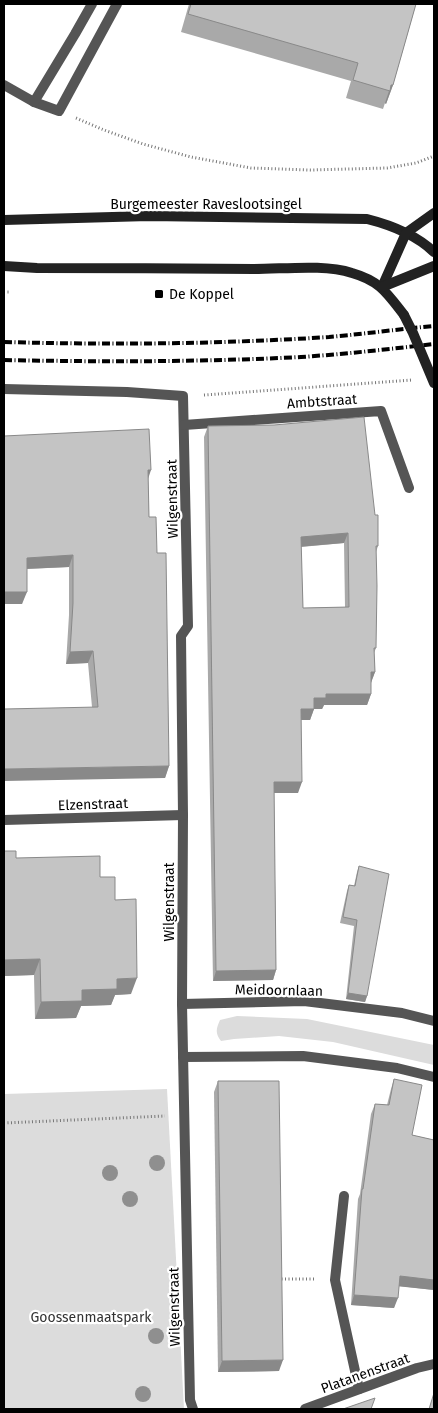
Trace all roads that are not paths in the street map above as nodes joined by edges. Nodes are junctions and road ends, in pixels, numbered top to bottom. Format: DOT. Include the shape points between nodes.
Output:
graph roads {
  1 [pos="92,4"];
  2 [pos="117,4"];
  3 [pos="6,87"];
  4 [pos="34,102"];
  5 [pos="434,213"];
  6 [pos="4,220"];
  7 [pos="406,233"];
  8 [pos="434,252"];
  9 [pos="4,266"];
  10 [pos="434,266"];
  11 [pos="382,287"];
  12 [pos="434,383"];
  13 [pos="4,389"];
  14 [pos="184,426"];
  15 [pos="410,488"];
  16 [pos="183,815"];
  17 [pos="4,820"];
  18 [pos="182,1004"];
  19 [pos="434,1021"];
  20 [pos="183,1057"];
  21 [pos="434,1077"];
  22 [pos="344,1196"];
  23 [pos="434,1364"];
  24 [pos="359,1389"];
  25 [pos="193,1409"];
  26 [pos="305,1409"];
  1 -- 4 [label="street"];
  2 -- 4 [label="street" via="59,111"];
  3 -- 4 [label="street"];
  5 -- 7 [label="main road"];
  6 -- 7 [label="main road, Burgemeester Raveslootsingel" via="149,216 367,219"];
  7 -- 8 [label="main road, Burgemeester Raveslootsingel"];
  7 -- 11 [label="main road"];
  9 -- 11 [label="main road" via="323,267 351,272"];
  10 -- 11 [label="main road"];
  11 -- 12 [label="main road, bridge" via="404,315"];
  13 -- 14 [label="street, Wilgenstraat" via="183,396"];
  14 -- 15 [label="street, Ambtstraat" via="381,411"];
  14 -- 16 [label="street, Wilgenstraat" via="188,626 181,636"];
  16 -- 17 [label="street, Elzenstraat"];
  16 -- 18 [label="street, Wilgenstraat"];
  18 -- 19 [label="street, Meidoornlaan" via="304,1001"];
  18 -- 20 [label="street, Wilgenstraat"];
  20 -- 21 [label="street" via="303,1056 396,1068"];
  20 -- 25 [label="street, Wilgenstraat" via="190,1400"];
  22 -- 24 [label="street" via="335,1280"];
  23 -- 24 [label="street, Platanenstraat"];
  24 -- 26 [label="street, Platanenstraat"];
}
